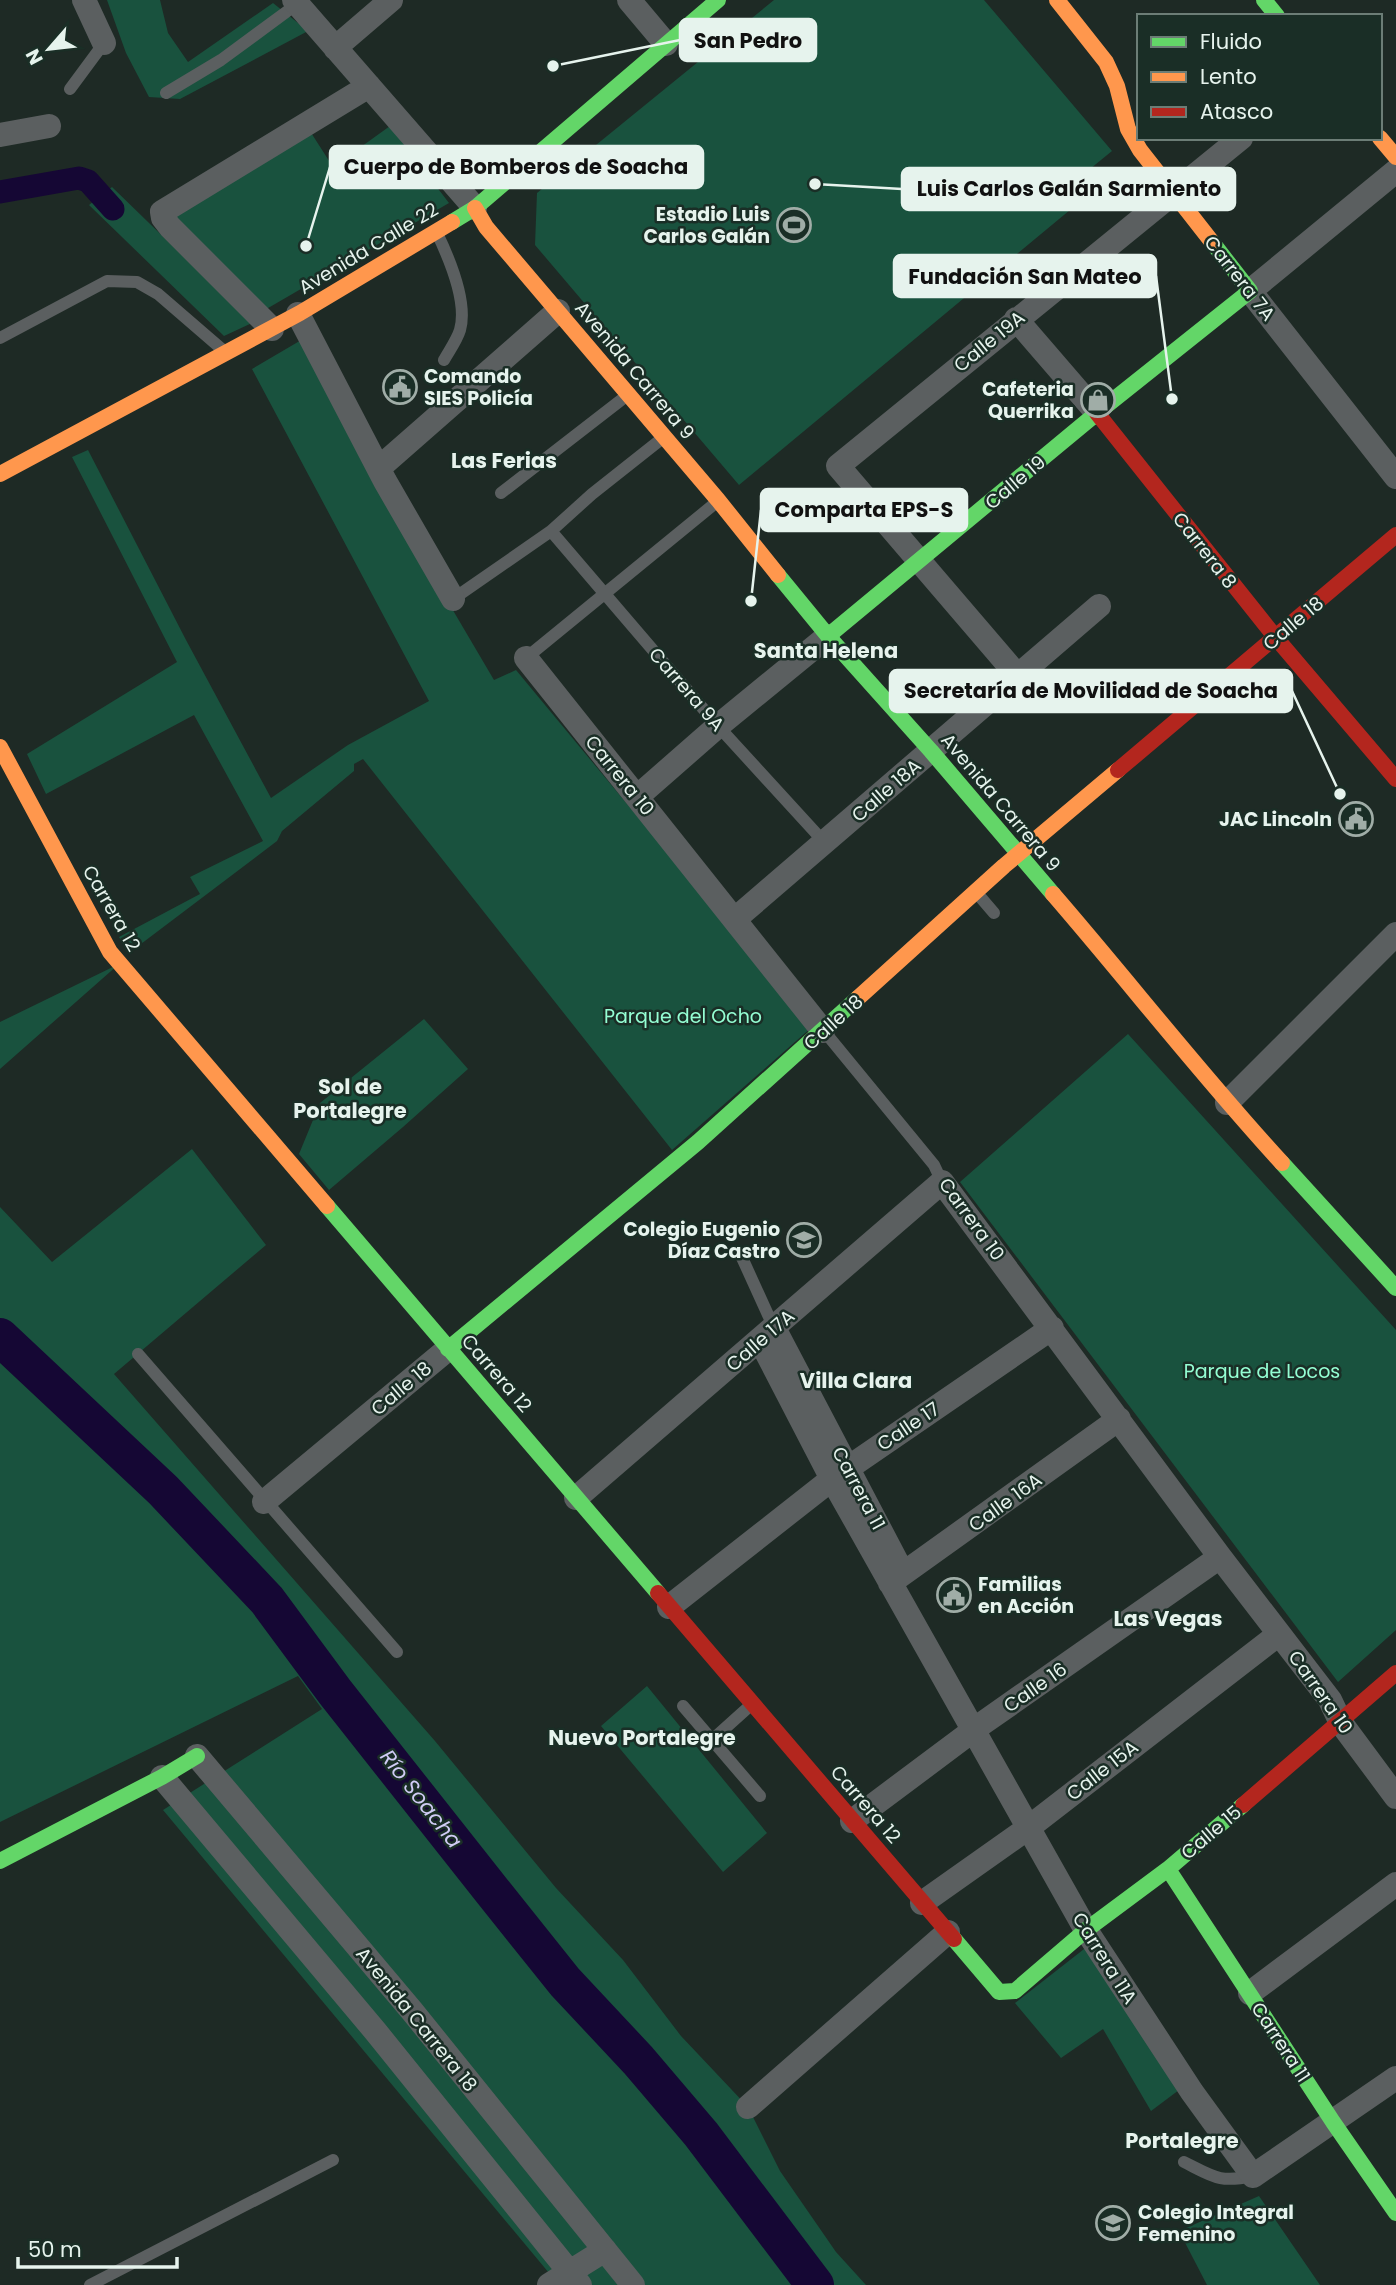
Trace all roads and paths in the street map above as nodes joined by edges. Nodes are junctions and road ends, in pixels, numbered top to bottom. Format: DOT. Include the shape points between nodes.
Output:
graph roads {
  1 [pos="84,0"];
  2 [pos="292,0"];
  3 [pos="391,0"];
  4 [pos="629,0"];
  5 [pos="718,0"];
  6 [pos="1057,0"];
  7 [pos="1264,0"];
  8 [pos="1275,14"];
  9 [pos="104,43"];
  10 [pos="666,44"];
  11 [pos="335,48"];
  12 [pos="369,86"];
  13 [pos="70,89"];
  14 [pos="166,93"];
  15 [pos="49,126"];
  16 [pos="0,135"];
  17 [pos="1239,140"];
  18 [pos="1396,171"];
  19 [pos="1174,192"];
  20 [pos="475,208"];
  21 [pos="436,233"];
  22 [pos="1250,291"];
  23 [pos="558,311"];
  24 [pos="298,314"];
  25 [pos="1016,319"];
  26 [pos="272,329"];
  27 [pos="0,338"];
  28 [pos="228,354"];
  29 [pos="444,360"];
  30 [pos="628,394"];
  31 [pos="1097,413"];
  32 [pos="664,436"];
  33 [pos="379,468"];
  34 [pos="0,474"];
  35 [pos="1396,477"];
  36 [pos="501,493"];
  37 [pos="718,500"];
  38 [pos="551,531"];
  39 [pos="1396,535"];
  40 [pos="919,561"];
  41 [pos="606,594"];
  42 [pos="453,599"];
  43 [pos="1099,606"];
  44 [pos="828,636"];
  45 [pos="1276,638"];
  46 [pos="526,658"];
  47 [pos="1017,675"];
  48 [pos="718,726"];
  49 [pos="0,747"];
  50 [pos="931,751"];
  51 [pos="1396,779"];
  52 [pos="637,797"];
  53 [pos="825,843"];
  54 [pos="1017,855"];
  55 [pos="976,892"];
  56 [pos="994,913"];
  57 [pos="735,919"];
  58 [pos="1396,934"];
  59 [pos="823,1031"];
  60 [pos="1227,1103"];
  61 [pos="942,1182"];
  62 [pos="738,1251"];
  63 [pos="1396,1288"];
  64 [pos="1052,1328"];
  65 [pos="767,1334"];
  66 [pos="448,1349"];
  67 [pos="138,1354"];
  68 [pos="1119,1419"];
  69 [pos="840,1473"];
  70 [pos="576,1499"];
  71 [pos="264,1502"];
  72 [pos="1220,1557"];
  73 [pos="897,1578"];
  74 [pos="669,1607"];
  75 [pos="1279,1634"];
  76 [pos="397,1652"];
  77 [pos="1394,1665"];
  78 [pos="752,1704"];
  79 [pos="683,1706"];
  80 [pos="1341,1723"];
  81 [pos="978,1727"];
  82 [pos="712,1740"];
  83 [pos="197,1756"];
  84 [pos="162,1777"];
  85 [pos="760,1796"];
  86 [pos="1396,1797"];
  87 [pos="852,1821"];
  88 [pos="1028,1828"];
  89 [pos="0,1861"];
  90 [pos="1168,1869"];
  91 [pos="1396,1884"];
  92 [pos="922,1903"];
  93 [pos="1086,1930"];
  94 [pos="948,1932"];
  95 [pos="1007,1993"];
  96 [pos="1250,1993"];
  97 [pos="1396,2078"];
  98 [pos="748,2107"];
  99 [pos="1333,2122"];
  100 [pos="333,2160"];
  101 [pos="1184,2162"];
  102 [pos="1253,2176"];
  103 [pos="1396,2213"];
  104 [pos="605,2250"];
  105 [pos="566,2281"];
  106 [pos="95,2284"];
  107 [pos="633,2285"];
  1 -- 9 [label="street"];
  2 -- 11 [label="street"];
  2 -- 14 [label="lane" via="293,7 221,60"];
  3 -- 11 [label="street"];
  4 -- 10 [label="street"];
  5 -- 10 [label="street, Avenida Calle 22"];
  6 -- 19 [label="street, Carrera 7A" via="1106,62 1128,129"];
  7 -- 8 [label="street"];
  9 -- 13 [label="lane"];
  10 -- 20 [label="street, Avenida Calle 22"];
  11 -- 12 [label="street"];
  12 -- 20 [label="street"];
  12 -- 26 [label="street" via="162,212 170,227"];
  15 -- 16 [label="street"];
  17 -- 19 [label="street, Calle 19A"];
  18 -- 22 [label="street, Calle 19"];
  19 -- 22 [label="street, Carrera 7A"];
  19 -- 25 [label="street, Calle 19A"];
  20 -- 21 [label="street, Avenida Calle 22"];
  20 -- 23 [label="street, Avenida Carrera 9"];
  21 -- 24 [label="street, Avenida Calle 22"];
  21 -- 29 [label="lane" via="454,273 460,302 460,329"];
  22 -- 31 [label="street, Calle 19"];
  22 -- 35 [label="street, Carrera 7A"];
  23 -- 30 [label="street, Avenida Carrera 9"];
  23 -- 33 [label="street"];
  24 -- 26 [label="street, Avenida Calle 22"];
  24 -- 33 [label="street"];
  25 -- 31 [label="street, Carrera 8"];
  25 -- 40 [label="street, Calle 19A" via="838,466"];
  26 -- 28 [label="street, Avenida Calle 22"];
  27 -- 28 [label="lane" via="107,281 137,282 158,294"];
  28 -- 34 [label="street, Avenida Calle 22"];
  30 -- 32 [label="street, Avenida Carrera 9"];
  30 -- 36 [label="lane"];
  31 -- 40 [label="street, Calle 19"];
  31 -- 45 [label="street, Carrera 8"];
  32 -- 37 [label="street, Avenida Carrera 9"];
  32 -- 38 [label="lane"];
  33 -- 42 [label="street"];
  37 -- 41 [label="lane"];
  37 -- 44 [label="street, Avenida Carrera 9"];
  38 -- 41 [label="lane, Carrera 9A"];
  38 -- 42 [label="lane"];
  39 -- 45 [label="street, Calle 18"];
  40 -- 44 [label="street, Calle 19"];
  40 -- 47 [label="street"];
  41 -- 46 [label="lane"];
  41 -- 48 [label="lane, Carrera 9A"];
  43 -- 47 [label="street, Calle 18A"];
  44 -- 48 [label="street, Calle 19"];
  44 -- 50 [label="street, Avenida Carrera 9"];
  45 -- 51 [label="street, Carrera 8"];
  45 -- 54 [label="street, Calle 18"];
  46 -- 52 [label="street, Carrera 10"];
  47 -- 50 [label="street, Calle 18A"];
  48 -- 52 [label="street, Calle 19"];
  48 -- 53 [label="lane, Carrera 9A"];
  49 -- 66 [label="street, Carrera 12" via="110,952"];
  50 -- 53 [label="street, Calle 18A"];
  50 -- 54 [label="street, Avenida Carrera 9"];
  52 -- 57 [label="street, Carrera 10"];
  53 -- 57 [label="street, Calle 18A"];
  54 -- 55 [label="street, Calle 18"];
  54 -- 60 [label="street, Avenida Carrera 9"];
  55 -- 56 [label="lane"];
  55 -- 59 [label="street, Calle 18"];
  57 -- 59 [label="street, Carrera 10"];
  58 -- 60 [label="street"];
  59 -- 61 [label="lane, Carrera 10" via="934,1165"];
  59 -- 66 [label="street, Calle 18" via="698,1142"];
  60 -- 63 [label="street, Avenida Carrera 9"];
  61 -- 64 [label="street, Carrera 10"];
  61 -- 65 [label="street, Calle 17A"];
  62 -- 65 [label="lane, Carrera 11"];
  64 -- 68 [label="street, Carrera 10"];
  64 -- 69 [label="street, Calle 17"];
  65 -- 69 [label="street, Carrera 11"];
  65 -- 70 [label="street, Calle 17A"];
  66 -- 70 [label="street, Carrera 12"];
  66 -- 71 [label="street, Calle 18"];
  67 -- 71 [label="lane"];
  68 -- 72 [label="street, Carrera 10"];
  68 -- 73 [label="street, Calle 16A"];
  69 -- 73 [label="street, Carrera 11"];
  69 -- 74 [label="street, Calle 17"];
  70 -- 74 [label="street, Carrera 12"];
  71 -- 76 [label="lane"];
  72 -- 75 [label="street, Carrera 10"];
  72 -- 81 [label="street, Calle 16"];
  73 -- 81 [label="street, Carrera 11"];
  74 -- 78 [label="street, Carrera 12"];
  75 -- 80 [label="street, Carrera 10" via="1330,1700"];
  75 -- 88 [label="street, Calle 15A"];
  77 -- 80 [label="street, Calle 15" via="1384,1670 1378,1688"];
  78 -- 82 [label="lane"];
  78 -- 87 [label="street, Carrera 12"];
  79 -- 82 [label="lane"];
  80 -- 86 [label="street, Carrera 10"];
  80 -- 90 [label="street, Calle 15"];
  81 -- 87 [label="street, Calle 16"];
  81 -- 88 [label="street, Carrera 11A"];
  82 -- 85 [label="lane"];
  83 -- 84 [label="street"];
  83 -- 104 [label="street, Avenida Carrera 18"];
  84 -- 89 [label="street"];
  84 -- 105 [label="street" via="384,2043"];
  87 -- 92 [label="street, Carrera 12"];
  88 -- 92 [label="street, Calle 15A"];
  88 -- 93 [label="street, Carrera 11A"];
  90 -- 93 [label="street, Calle 15"];
  90 -- 96 [label="street, Carrera 11"];
  91 -- 96 [label="street"];
  92 -- 94 [label="street, Carrera 12"];
  93 -- 95 [label="street, Calle 15"];
  93 -- 102 [label="street, Carrera 11A"];
  94 -- 95 [label="street, Carrera 12" via="999,1992"];
  94 -- 98 [label="street"];
  96 -- 99 [label="street, Carrera 11"];
  97 -- 99 [label="street"];
  99 -- 102 [label="street"];
  99 -- 103 [label="street, Carrera 11"];
  100 -- 106 [label="lane"];
  101 -- 102 [label="lane" via="1219,2180"];
  104 -- 105 [label="street"];
  104 -- 107 [label="street, Avenida Carrera 18"];
}
